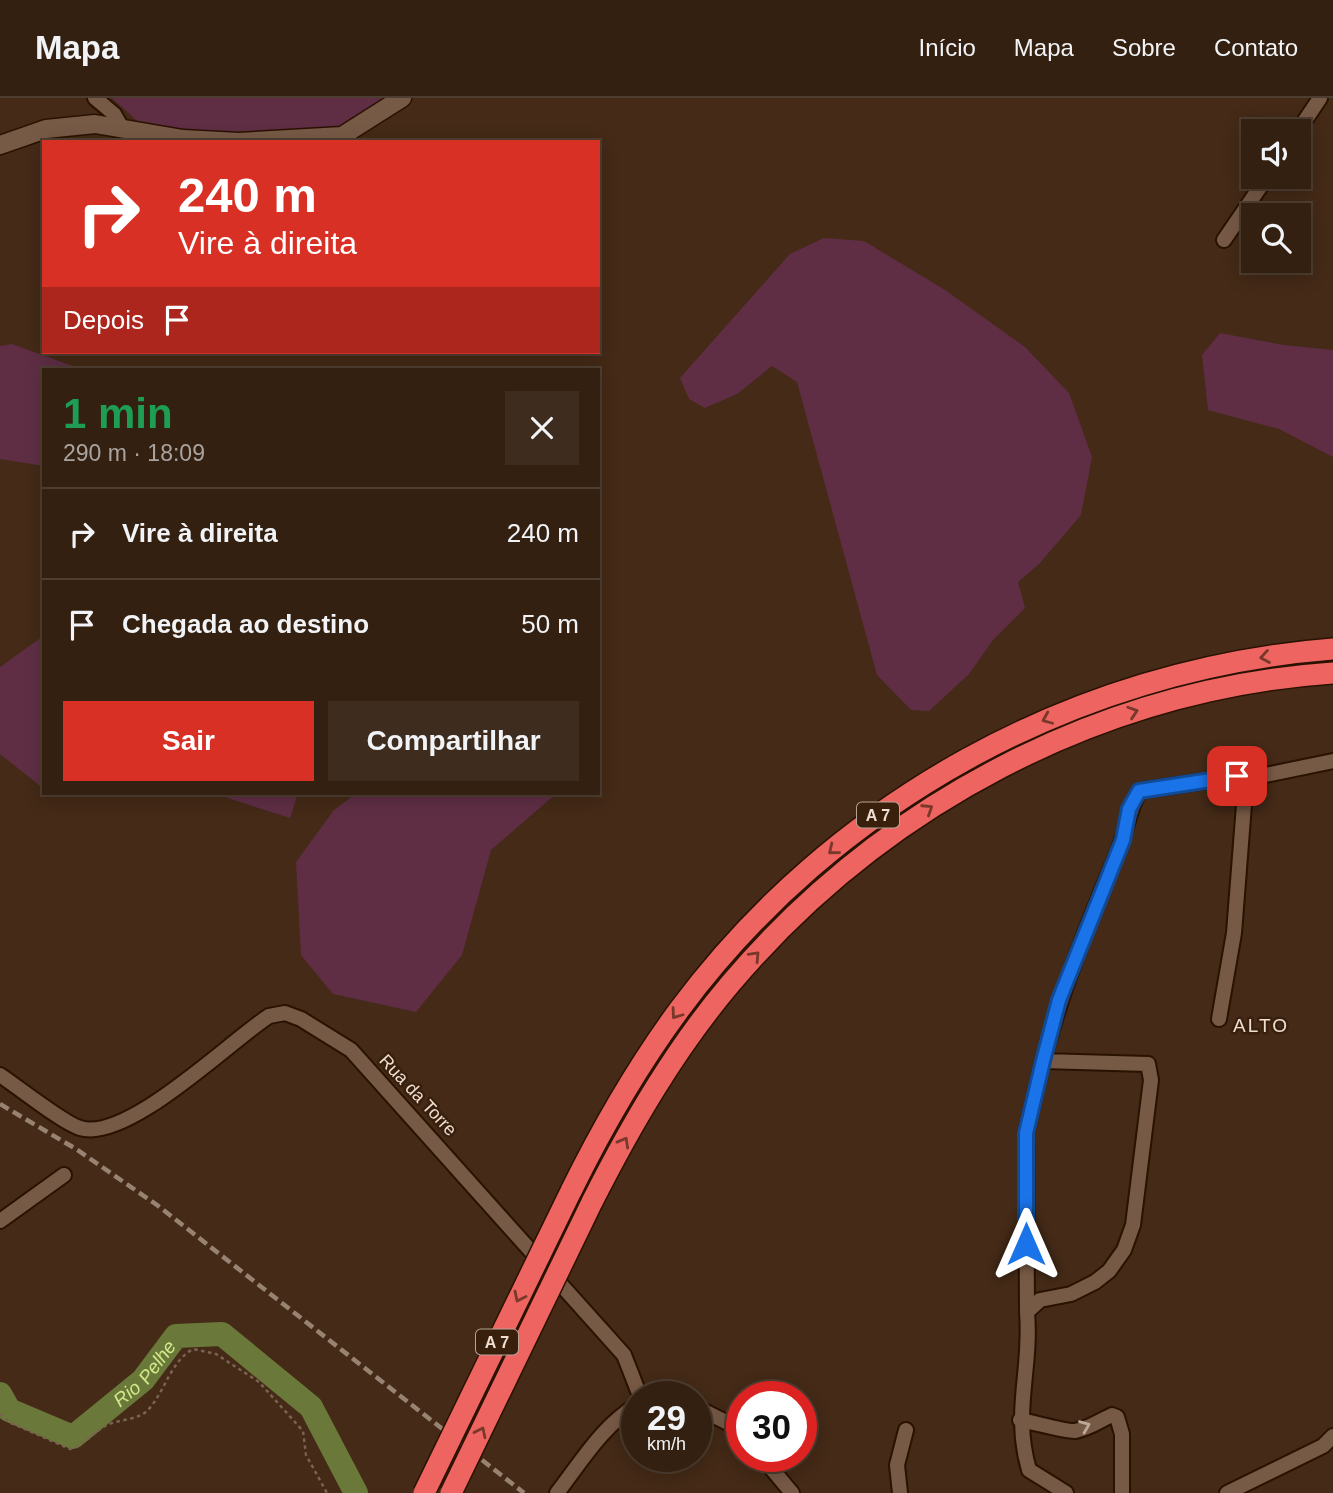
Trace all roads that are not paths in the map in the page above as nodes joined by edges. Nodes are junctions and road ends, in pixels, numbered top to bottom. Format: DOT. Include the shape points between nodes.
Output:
graph roads {
  1 [pos="95,98"];
  2 [pos="402,98"];
  3 [pos="1320,98"];
  4 [pos="1306,119"];
  5 [pos="122,128"];
  6 [pos="202,140"];
  7 [pos="273,140"];
  8 [pos="0,145"];
  9 [pos="1260,189"];
  10 [pos="1224,240"];
  11 [pos="1333,649"];
  12 [pos="1333,673"];
  13 [pos="1333,761"];
  14 [pos="1246,779"];
  15 [pos="1219,1019"];
  16 [pos="1043,1061"];
  17 [pos="0,1075"];
  18 [pos="64,1175"];
  19 [pos="0,1221"];
  20 [pos="1027,1312"];
  21 [pos="634,1381"];
  22 [pos="621,1414"];
  23 [pos="1020,1420"];
  24 [pos="905,1430"];
  25 [pos="1333,1436"];
  26 [pos="774,1472"];
  27 [pos="424,1493"];
  28 [pos="451,1493"];
  29 [pos="557,1493"];
  30 [pos="792,1493"];
  31 [pos="900,1493"];
  32 [pos="1066,1493"];
  33 [pos="1122,1493"];
  34 [pos="1227,1493"];
  1 -- 5 [label="street"];
  2 -- 7 [label="street" via="342,136"];
  3 -- 4 [label="street"];
  5 -- 6 [label="street"];
  5 -- 8 [label="street" via="71,125"];
  9 -- 10 [label="street"];
  11 -- 27 [label="highway, A 7, one-way, bridge" via="1223,664 1092,701 1028,727 887,808 791,885 715,965 649,1052 571,1191"];
  28 -- 12 [label="highway, A 7, one-way, bridge" via="592,1202 663,1075 730,984 798,912 898,829 1038,748 1114,718 1218,689"];
  13 -- 14 [label="street"];
  14 -- 15 [label="street" via="1234,933"];
  14 -- 16 [label="street" via="1200,779 1139,791 1059,1000"];
  16 -- 20 [label="street" via="1026,1133"];
  16 -- 20 [label="street" via="1148,1064 1151,1080 1133,1225 1124,1250 1094,1282 1071,1294 1041,1300"];
  17 -- 21 [label="street, Rua da Torre" via="80,1128 101,1130 169,1095 269,1016 285,1013 301,1019 351,1050 458,1166 624,1355"];
  18 -- 19 [label="street"];
  20 -- 23 [label="street" via="1030,1342"];
  22 -- 29 [label="street"];
  23 -- 32 [label="street" via="1029,1470"];
  23 -- 33 [label="street, one-way" via="1067,1432 1117,1417 1122,1434"];
  24 -- 31 [label="street" via="897,1465"];
  25 -- 34 [label="street" via="1323,1446"];
  26 -- 30 [label="street"];
}
